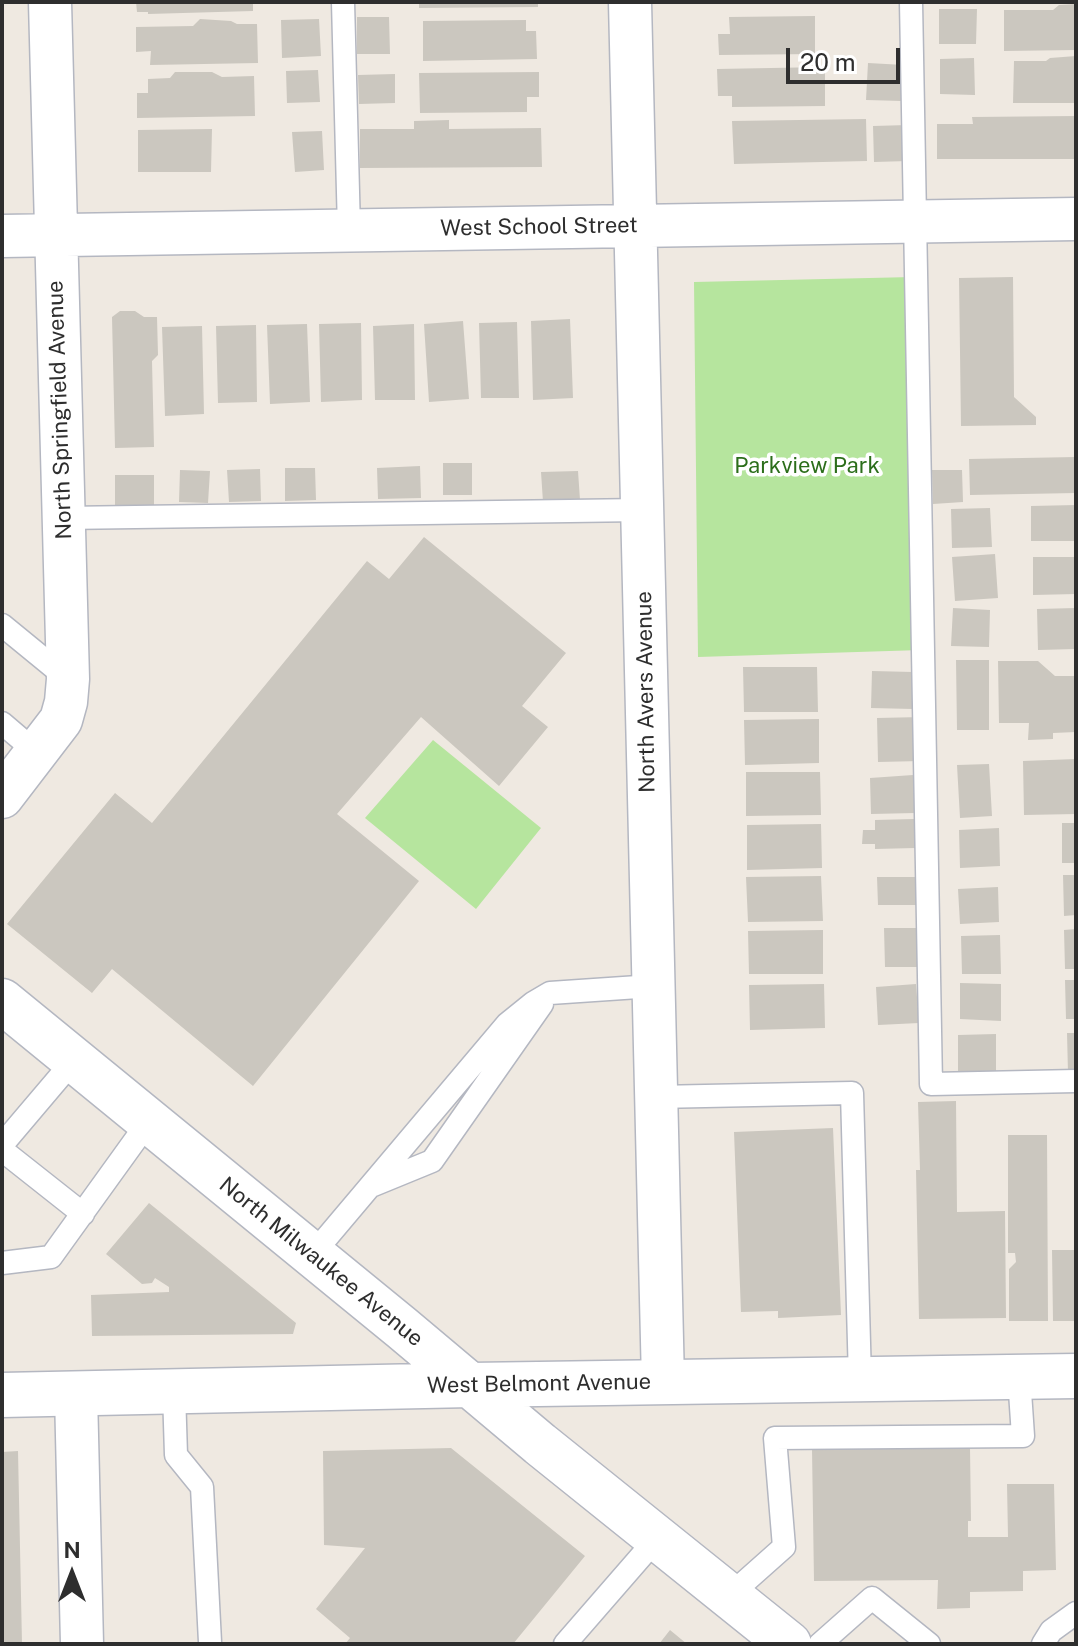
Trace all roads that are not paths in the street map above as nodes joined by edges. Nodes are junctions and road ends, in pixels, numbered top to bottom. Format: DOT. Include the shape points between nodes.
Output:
graph roads {
  1 [pos="50,2"];
  2 [pos="343,2"];
  3 [pos="630,2"];
  4 [pos="911,2"];
  5 [pos="1076,219"];
  6 [pos="916,221"];
  7 [pos="635,226"];
  8 [pos="349,230"];
  9 [pos="55,235"];
  10 [pos="2,236"];
  11 [pos="642,510"];
  12 [pos="63,518"];
  13 [pos="2,625"];
  14 [pos="68,679"];
  15 [pos="2,723"];
  16 [pos="36,752"];
  17 [pos="2,797"];
  18 [pos="653,986"];
  19 [pos="550,993"];
  20 [pos="2,1001"];
  21 [pos="74,1060"];
  22 [pos="1076,1081"];
  23 [pos="656,1097"];
  24 [pos="149,1121"];
  25 [pos="2,1148"];
  26 [pos="368,1188"];
  27 [pos="83,1214"];
  28 [pos="312,1255"];
  29 [pos="2,1263"];
  30 [pos="1076,1376"];
  31 [pos="1019,1377"];
  32 [pos="860,1379"];
  33 [pos="663,1382"];
  34 [pos="471,1385"];
  35 [pos="174,1392"];
  36 [pos="76,1394"];
  37 [pos="2,1395"];
  38 [pos="658,1537"];
  39 [pos="730,1595"];
  40 [pos="1076,1613"];
  41 [pos="210,1642"];
  42 [pos="82,1644"];
  43 [pos="565,1644"];
  44 [pos="789,1644"];
  45 [pos="820,1644"];
  46 [pos="929,1644"];
  47 [pos="1043,1644"];
  1 -- 9 [label="street, North Springfield Avenue"];
  2 -- 8 [label="lane"];
  3 -- 7 [label="street, North Avers Avenue"];
  4 -- 6 [label="lane"];
  5 -- 6 [label="street, West School Street"];
  6 -- 7 [label="street, West School Street"];
  6 -- 22 [label="lane" via="931,1084"];
  7 -- 8 [label="street, West School Street"];
  7 -- 11 [label="street, North Avers Avenue"];
  8 -- 9 [label="street, West School Street"];
  9 -- 10 [label="street, West School Street"];
  9 -- 12 [label="street, North Springfield Avenue"];
  11 -- 12 [label="lane"];
  11 -- 18 [label="street, North Avers Avenue"];
  12 -- 14 [label="street, North Springfield Avenue"];
  13 -- 14 [label="lane"];
  14 -- 16 [label="street, North Springfield Avenue" via="61,720"];
  15 -- 16 [label="lane"];
  16 -- 17 [label="street, North Springfield Avenue"];
  18 -- 19 [label="lane"];
  18 -- 23 [label="street, North Avers Avenue"];
  19 -- 26 [label="lane" via="507,1024"];
  19 -- 26 [label="lane" via="432,1161"];
  20 -- 21 [label="main road, North Milwaukee Avenue"];
  21 -- 24 [label="main road, North Milwaukee Avenue"];
  21 -- 25 [label="lane"];
  23 -- 32 [label="lane" via="852,1093"];
  23 -- 33 [label="street, North Avers Avenue"];
  24 -- 27 [label="lane"];
  24 -- 28 [label="main road, North Milwaukee Avenue"];
  25 -- 27 [label="lane"];
  26 -- 28 [label="lane"];
  27 -- 29 [label="lane" via="51,1257"];
  28 -- 34 [label="main road, North Milwaukee Avenue"];
  30 -- 31 [label="main road, West Belmont Avenue"];
  31 -- 32 [label="main road, West Belmont Avenue"];
  31 -- 39 [label="lane" via="1023,1436 775,1438 784,1547"];
  32 -- 33 [label="main road, West Belmont Avenue"];
  33 -- 34 [label="main road, West Belmont Avenue"];
  34 -- 35 [label="main road, West Belmont Avenue"];
  34 -- 38 [label="main road, North Milwaukee Avenue"];
  35 -- 36 [label="main road, West Belmont Avenue"];
  35 -- 41 [label="lane" via="176,1455 202,1487"];
  36 -- 37 [label="main road, West Belmont Avenue"];
  36 -- 42 [label="street"];
  38 -- 39 [label="main road, North Milwaukee Avenue"];
  38 -- 43 [label="lane"];
  39 -- 44 [label="main road, North Milwaukee Avenue"];
  40 -- 47 [label="lane"];
  45 -- 46 [label="lane" via="872,1598"];
}
